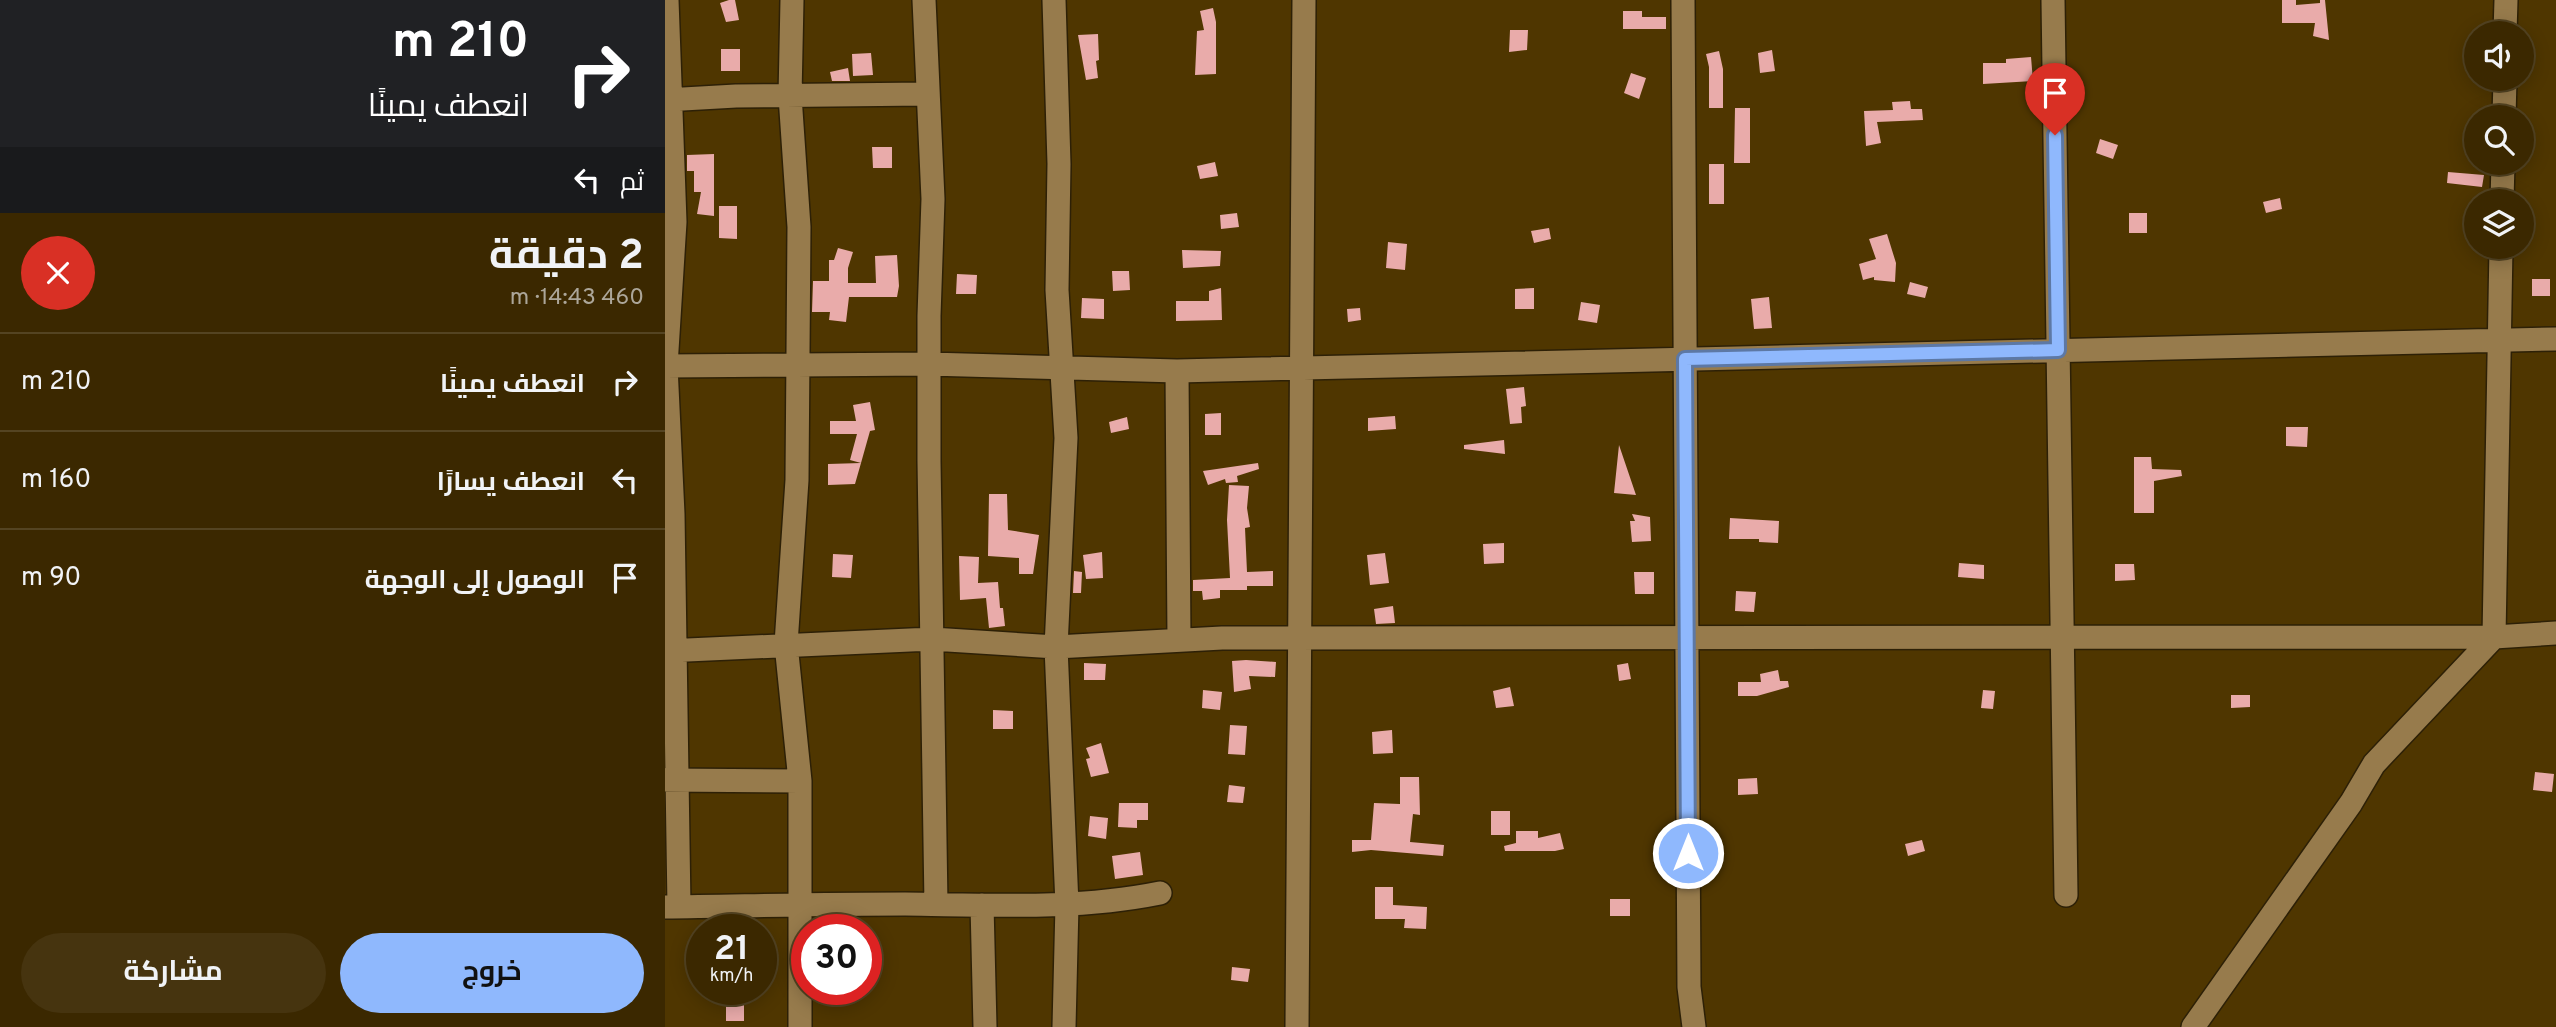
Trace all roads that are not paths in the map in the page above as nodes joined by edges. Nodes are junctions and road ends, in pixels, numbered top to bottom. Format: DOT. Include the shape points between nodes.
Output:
graph roads {
  1 [pos="667,0"];
  2 [pos="792,0"];
  3 [pos="924,0"];
  4 [pos="1055,0"];
  5 [pos="1304,0"];
  6 [pos="1683,0"];
  7 [pos="2053,0"];
  8 [pos="2506,0"];
  9 [pos="2505,21"];
  10 [pos="926,94"];
  11 [pos="790,96"];
  12 [pos="667,100"];
  13 [pos="2501,259"];
  14 [pos="2556,339"];
  15 [pos="2500,340"];
  16 [pos="2058,350"];
  17 [pos="1685,359"];
  18 [pos="929,364"];
  19 [pos="666,366"];
  20 [pos="798,366"];
  21 [pos="1062,367"];
  22 [pos="1300,368"];
  23 [pos="1177,372"];
  24 [pos="2556,633"];
  25 [pos="2494,637"];
  26 [pos="1687,638"];
  27 [pos="2063,638"];
  28 [pos="932,639"];
  29 [pos="1301,639"];
  30 [pos="1179,640"];
  31 [pos="786,644"];
  32 [pos="1055,647"];
  33 [pos="671,651"];
  34 [pos="672,780"];
  35 [pos="800,781"];
  36 [pos="1160,893"];
  37 [pos="2066,895"];
  38 [pos="936,904"];
  39 [pos="799,905"];
  40 [pos="982,905"];
  41 [pos="1067,905"];
  42 [pos="672,907"];
  43 [pos="800,1027"];
  44 [pos="985,1027"];
  45 [pos="1064,1027"];
  46 [pos="1297,1027"];
  47 [pos="1693,1027"];
  48 [pos="2193,1027"];
  1 -- 12 [label="street"];
  2 -- 11 [label="street"];
  3 -- 10 [label="street"];
  4 -- 21 [label="street" via="1057,290"];
  5 -- 22 [label="street"];
  6 -- 17 [label="street"];
  7 -- 16 [label="street"];
  8 -- 9 [label="street"];
  10 -- 11 [label="street"];
  10 -- 18 [label="street" via="933,199"];
  11 -- 12 [label="street"];
  11 -- 20 [label="street" via="799,227"];
  12 -- 19 [label="street" via="675,222"];
  13 -- 15 [label="street"];
  14 -- 15 [label="street"];
  15 -- 16 [label="street"];
  15 -- 25 [label="street"];
  16 -- 17 [label="street"];
  16 -- 27 [label="street"];
  17 -- 22 [label="street"];
  17 -- 26 [label="street"];
  18 -- 20 [label="street"];
  18 -- 21 [label="street"];
  18 -- 28 [label="street"];
  19 -- 20 [label="street"];
  19 -- 33 [label="street" via="673,514"];
  20 -- 31 [label="street" via="797,480"];
  21 -- 23 [label="street"];
  21 -- 32 [label="street" via="1066,438"];
  22 -- 23 [label="street"];
  22 -- 29 [label="street"];
  23 -- 30 [label="street"];
  24 -- 25 [label="street"];
  25 -- 27 [label="street"];
  25 -- 48 [label="street" via="2374,764"];
  26 -- 27 [label="street"];
  26 -- 29 [label="street"];
  26 -- 47 [label="street"];
  27 -- 37 [label="street"];
  28 -- 31 [label="street"];
  28 -- 32 [label="street"];
  28 -- 38 [label="street"];
  29 -- 30 [label="street"];
  29 -- 46 [label="street"];
  30 -- 32 [label="street"];
  31 -- 33 [label="street"];
  31 -- 35 [label="street"];
  32 -- 41 [label="street"];
  33 -- 34 [label="street"];
  34 -- 35 [label="street"];
  34 -- 42 [label="street"];
  35 -- 39 [label="street"];
  36 -- 41 [label="street"];
  38 -- 39 [label="street"];
  38 -- 40 [label="street"];
  39 -- 42 [label="street"];
  39 -- 43 [label="street"];
  40 -- 41 [label="street"];
  40 -- 44 [label="street"];
  41 -- 45 [label="street"];
}
